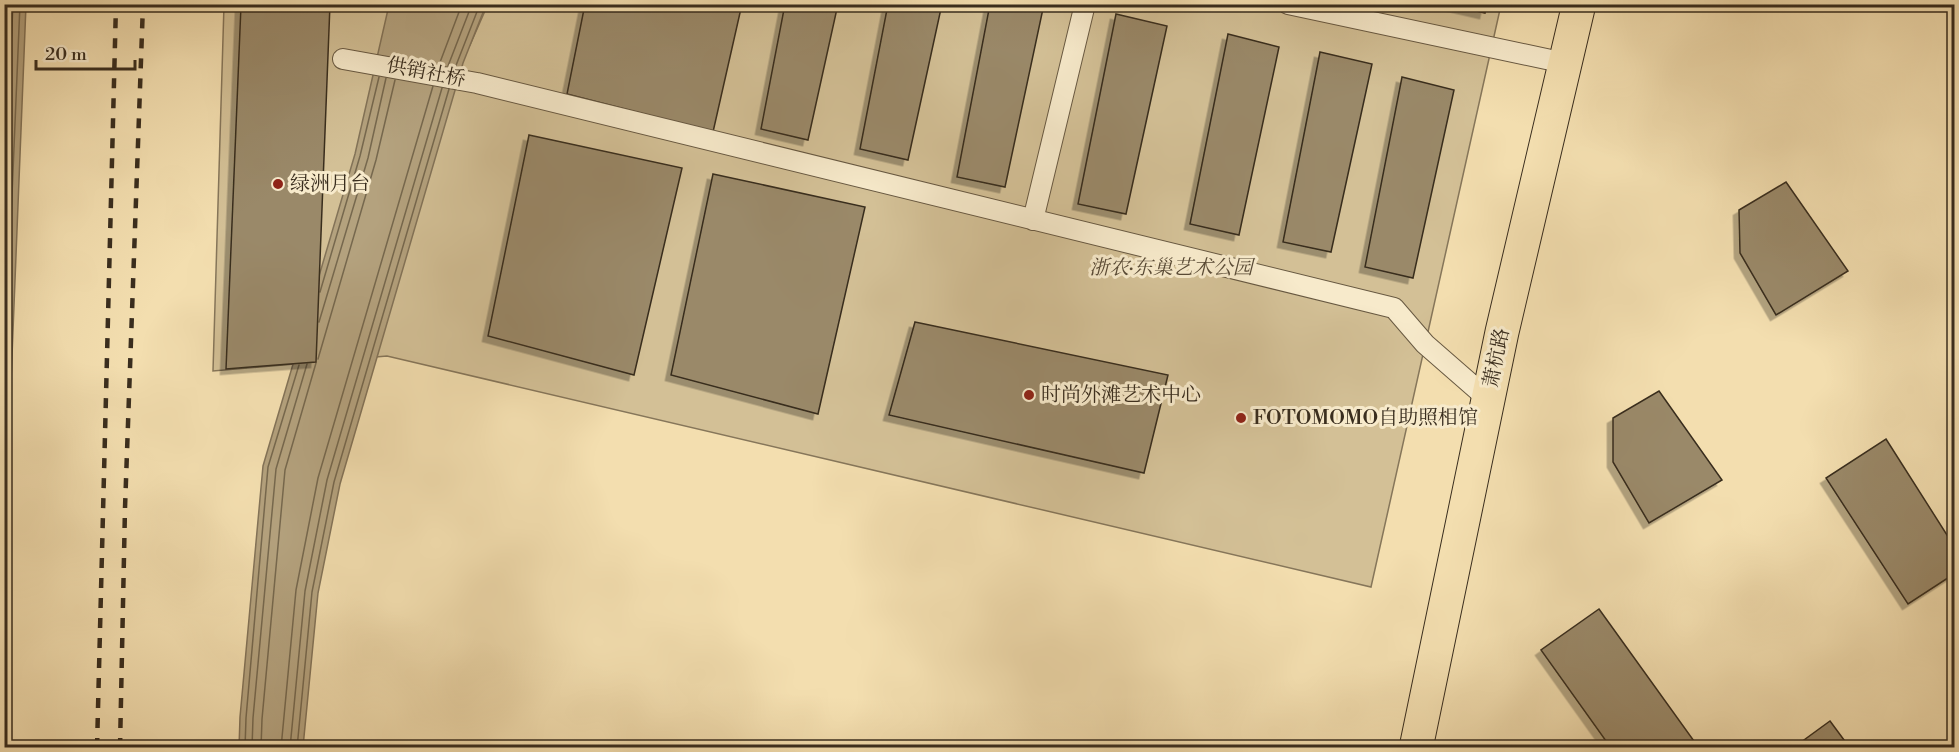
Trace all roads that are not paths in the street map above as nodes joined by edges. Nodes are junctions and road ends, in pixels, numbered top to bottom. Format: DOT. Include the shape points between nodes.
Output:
graph roads {
  1 [pos="1085,4"];
  2 [pos="1288,4"];
  3 [pos="1579,4"];
  4 [pos="343,59"];
  5 [pos="1565,63"];
  6 [pos="1033,220"];
  7 [pos="1488,399"];
  8 [pos="1416,747"];
  1 -- 6 [label="lane"];
  2 -- 5 [label="lane"];
  3 -- 5 [label="main road, 萧杭路"];
  4 -- 6 [label="lane, 供销社桥" via="477,83"];
  5 -- 7 [label="main road, 萧杭路"];
  6 -- 7 [label="lane, 供销社桥" via="1394,308 1425,344"];
  7 -- 8 [label="main road, 萧杭路"];
}
